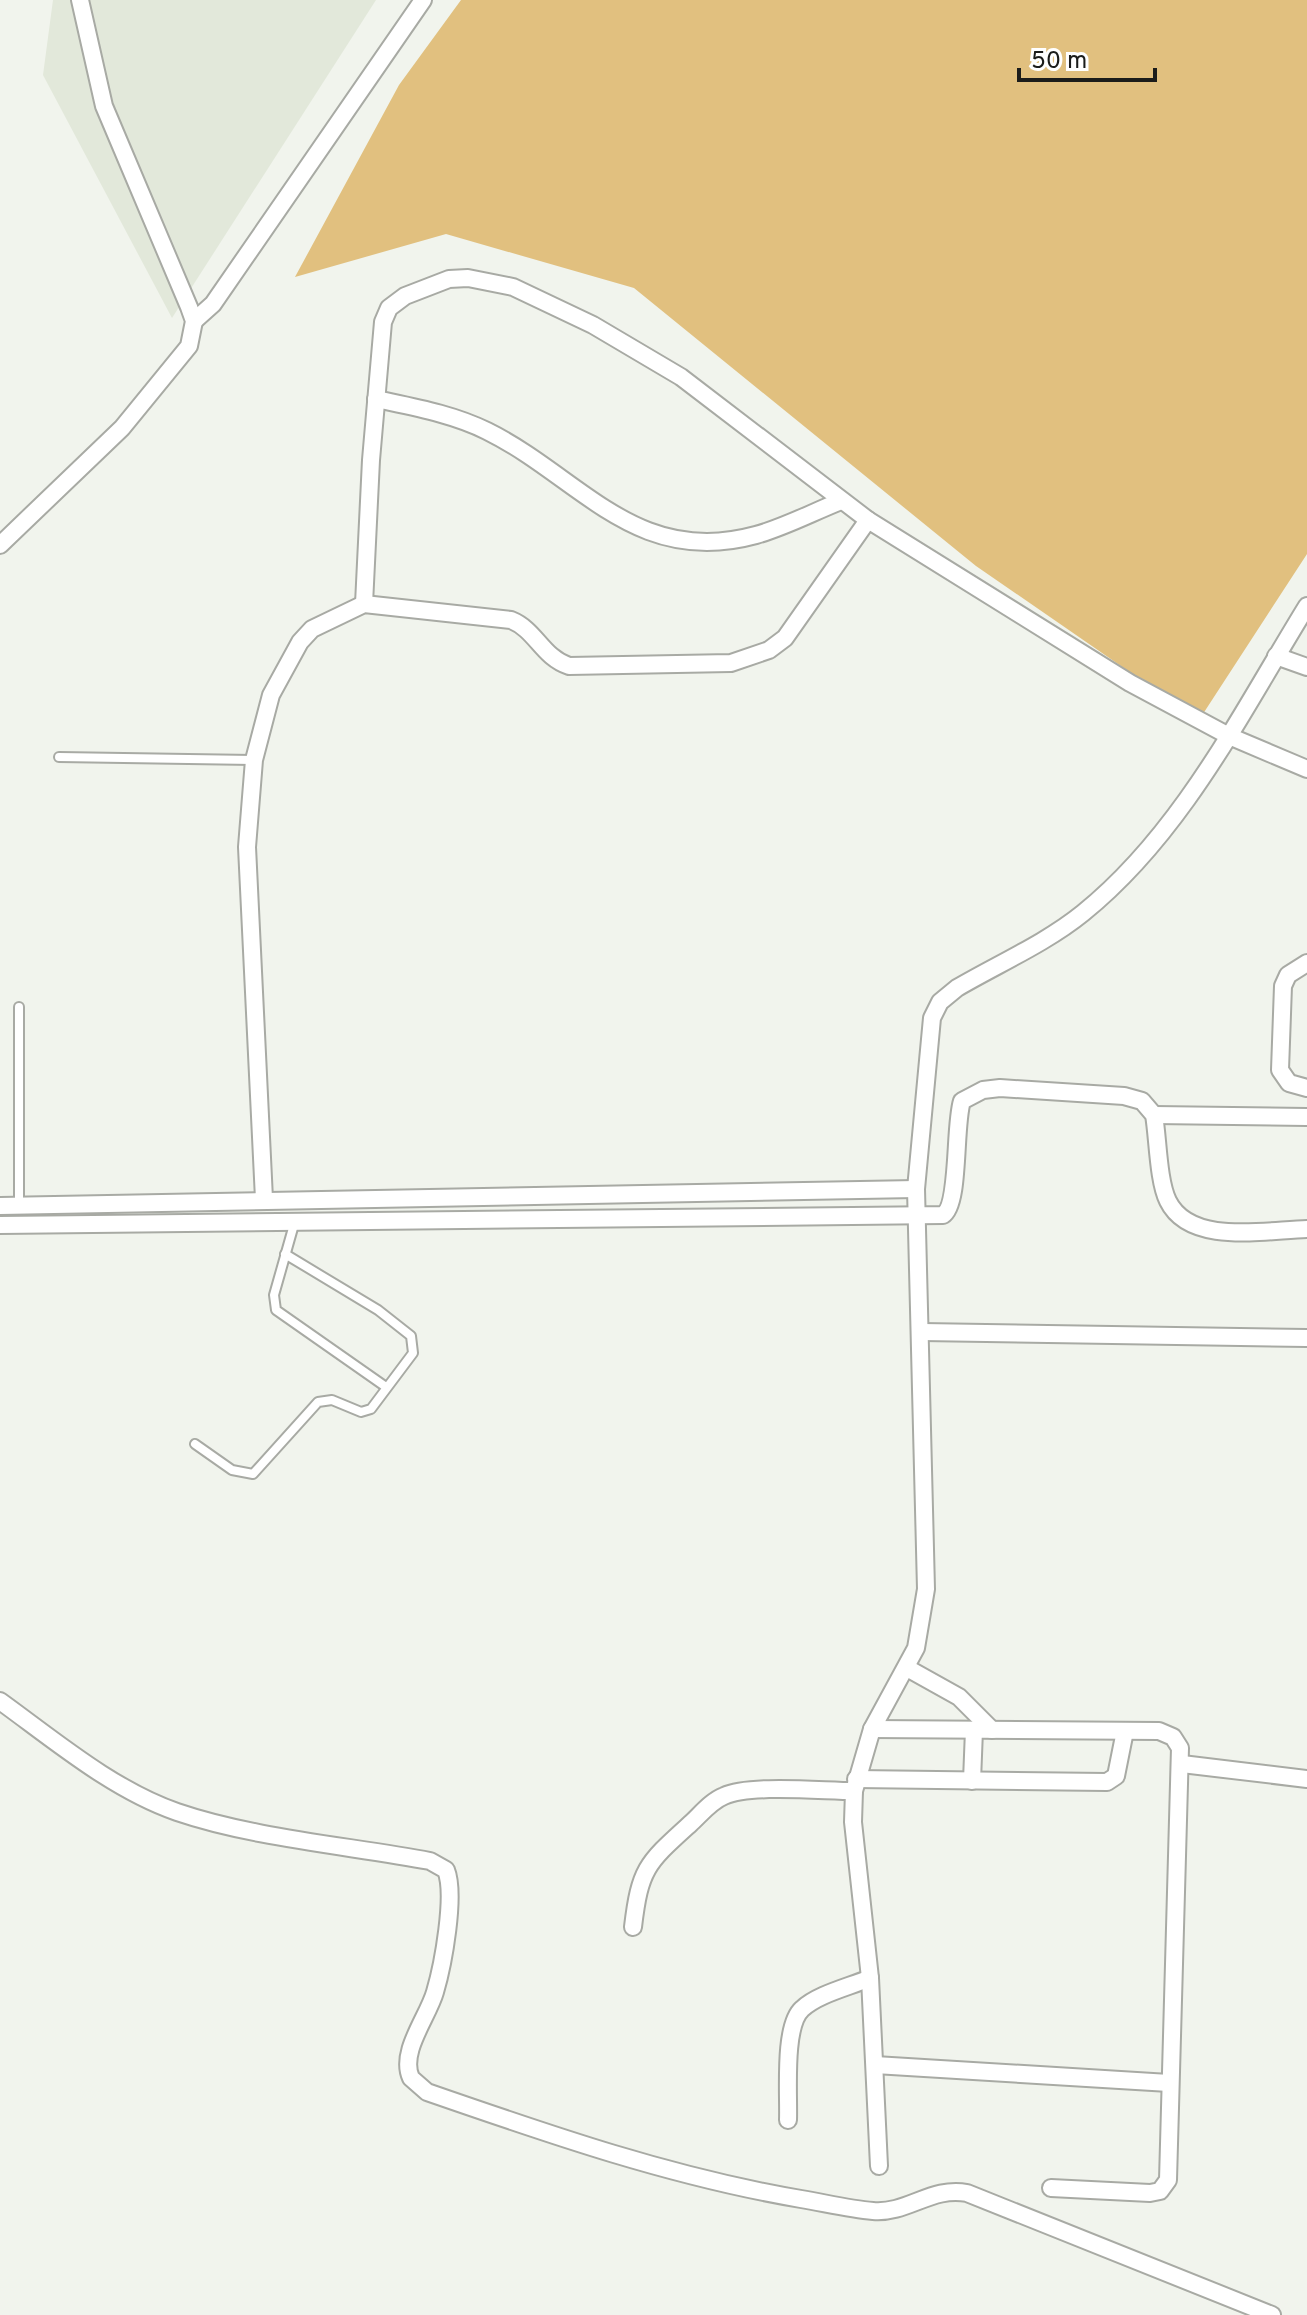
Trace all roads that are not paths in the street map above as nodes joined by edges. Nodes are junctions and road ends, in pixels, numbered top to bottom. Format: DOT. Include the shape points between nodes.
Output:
graph roads {
  1 [pos="80,0"];
  2 [pos="423,0"];
  3 [pos="194,321"];
  4 [pos="376,399"];
  5 [pos="841,501"];
  6 [pos="868,520"];
  7 [pos="7,530"];
  8 [pos="0,545"];
  9 [pos="364,604"];
  10 [pos="1307,606"];
  11 [pos="1276,656"];
  12 [pos="1307,667"];
  13 [pos="1229,736"];
  14 [pos="59,757"];
  15 [pos="254,760"];
  16 [pos="1307,769"];
  17 [pos="1307,963"];
  18 [pos="19,1007"];
  19 [pos="1307,1088"];
  20 [pos="1154,1115"];
  21 [pos="1307,1117"];
  22 [pos="916,1189"];
  23 [pos="264,1199"];
  24 [pos="241,1200"];
  25 [pos="19,1205"];
  26 [pos="0,1206"];
  27 [pos="917,1216"];
  28 [pos="295,1220"];
  29 [pos="243,1222"];
  30 [pos="0,1225"];
  31 [pos="19,1225"];
  32 [pos="1307,1229"];
  33 [pos="285,1254"];
  34 [pos="922,1332"];
  35 [pos="1307,1338"];
  36 [pos="386,1387"];
  37 [pos="195,1444"];
  38 [pos="907,1668"];
  39 [pos="0,1701"];
  40 [pos="872,1729"];
  41 [pos="974,1730"];
  42 [pos="992,1730"];
  43 [pos="1125,1731"];
  44 [pos="1182,1764"];
  45 [pos="1307,1779"];
  46 [pos="972,1781"];
  47 [pos="855,1785"];
  48 [pos="633,1927"];
  49 [pos="870,1978"];
  50 [pos="875,2065"];
  51 [pos="1169,2083"];
  52 [pos="788,2120"];
  53 [pos="879,2166"];
  54 [pos="1051,2188"];
  55 [pos="1272,2315"];
  1 -- 3 [label="street" via="104,106"];
  2 -- 3 [label="street" via="213,304"];
  3 -- 7 [label="street" via="189,346 122,428"];
  4 -- 5 [label="street" via="487,431 580,496 652,534 686,540 755,535"];
  4 -- 5 [label="street" via="381,331 389,308 449,279 489,280 593,325 681,377"];
  4 -- 9 [label="street"];
  5 -- 6 [label="street"];
  6 -- 9 [label="street" via="785,638 769,650 731,663 569,666 550,658 530,631 511,620"];
  6 -- 13 [label="street" via="1130,683"];
  7 -- 8 [label="street"];
  9 -- 15 [label="street" via="312,629 300,642 271,695"];
  10 -- 11 [label="street"];
  11 -- 12 [label="street"];
  11 -- 13 [label="street"];
  13 -- 16 [label="street"];
  13 -- 22 [label="street" via="1151,848 1120,882 1080,916 957,988 936,1008 923,1084"];
  14 -- 15 [label="lane"];
  15 -- 23 [label="street" via="247,912"];
  17 -- 19 [label="street" via="1288,975 1283,986 1280,1070 1289,1083"];
  18 -- 25 [label="lane"];
  20 -- 21 [label="street"];
  20 -- 27 [label="street" via="1142,1101 1124,1096 1000,1088 972,1095 962,1101 957,1116 950,1209 943,1215"];
  20 -- 32 [label="street" via="1166,1198 1178,1216 1224,1231"];
  22 -- 23 [label="street"];
  22 -- 27 [label="street"];
  23 -- 24 [label="street"];
  24 -- 25 [label="street"];
  24 -- 29 [label="street"];
  25 -- 26 [label="street"];
  25 -- 31 [label="lane"];
  27 -- 28 [label="street"];
  27 -- 34 [label="street"];
  28 -- 29 [label="street"];
  28 -- 33 [label="lane"];
  29 -- 31 [label="street"];
  30 -- 31 [label="street"];
  33 -- 36 [label="lane" via="274,1295 276,1310"];
  33 -- 36 [label="lane" via="411,1336 413,1353"];
  34 -- 35 [label="street"];
  34 -- 38 [label="street" via="926,1589 923,1622"];
  36 -- 37 [label="lane" via="366,1411 332,1400 318,1402 253,1474 232,1470"];
  38 -- 40 [label="street"];
  38 -- 42 [label="street" via="959,1697"];
  39 -- 55 [label="street" via="108,1776 176,1812 430,1861 446,1870 450,1886 440,1971 408,2059 411,2078 427,2092 633,2161 764,2192 873,2211 891,2210 936,2192 967,2193"];
  40 -- 41 [label="street"];
  40 -- 47 [label="street"];
  41 -- 42 [label="street"];
  41 -- 46 [label="street"];
  42 -- 43 [label="street"];
  43 -- 44 [label="street" via="1159,1731 1173,1737"];
  43 -- 46 [label="street" via="1118,1771 1111,1781"];
  44 -- 45 [label="street"];
  44 -- 51 [label="street"];
  46 -- 47 [label="street"];
  47 -- 48 [label="street" via="722,1796 645,1869"];
  47 -- 49 [label="street" via="853,1822"];
  49 -- 50 [label="street"];
  49 -- 52 [label="street" via="810,2004 795,2017"];
  50 -- 51 [label="street"];
  50 -- 53 [label="street"];
  51 -- 54 [label="street" via="1165,2187 1150,2193"];
}
